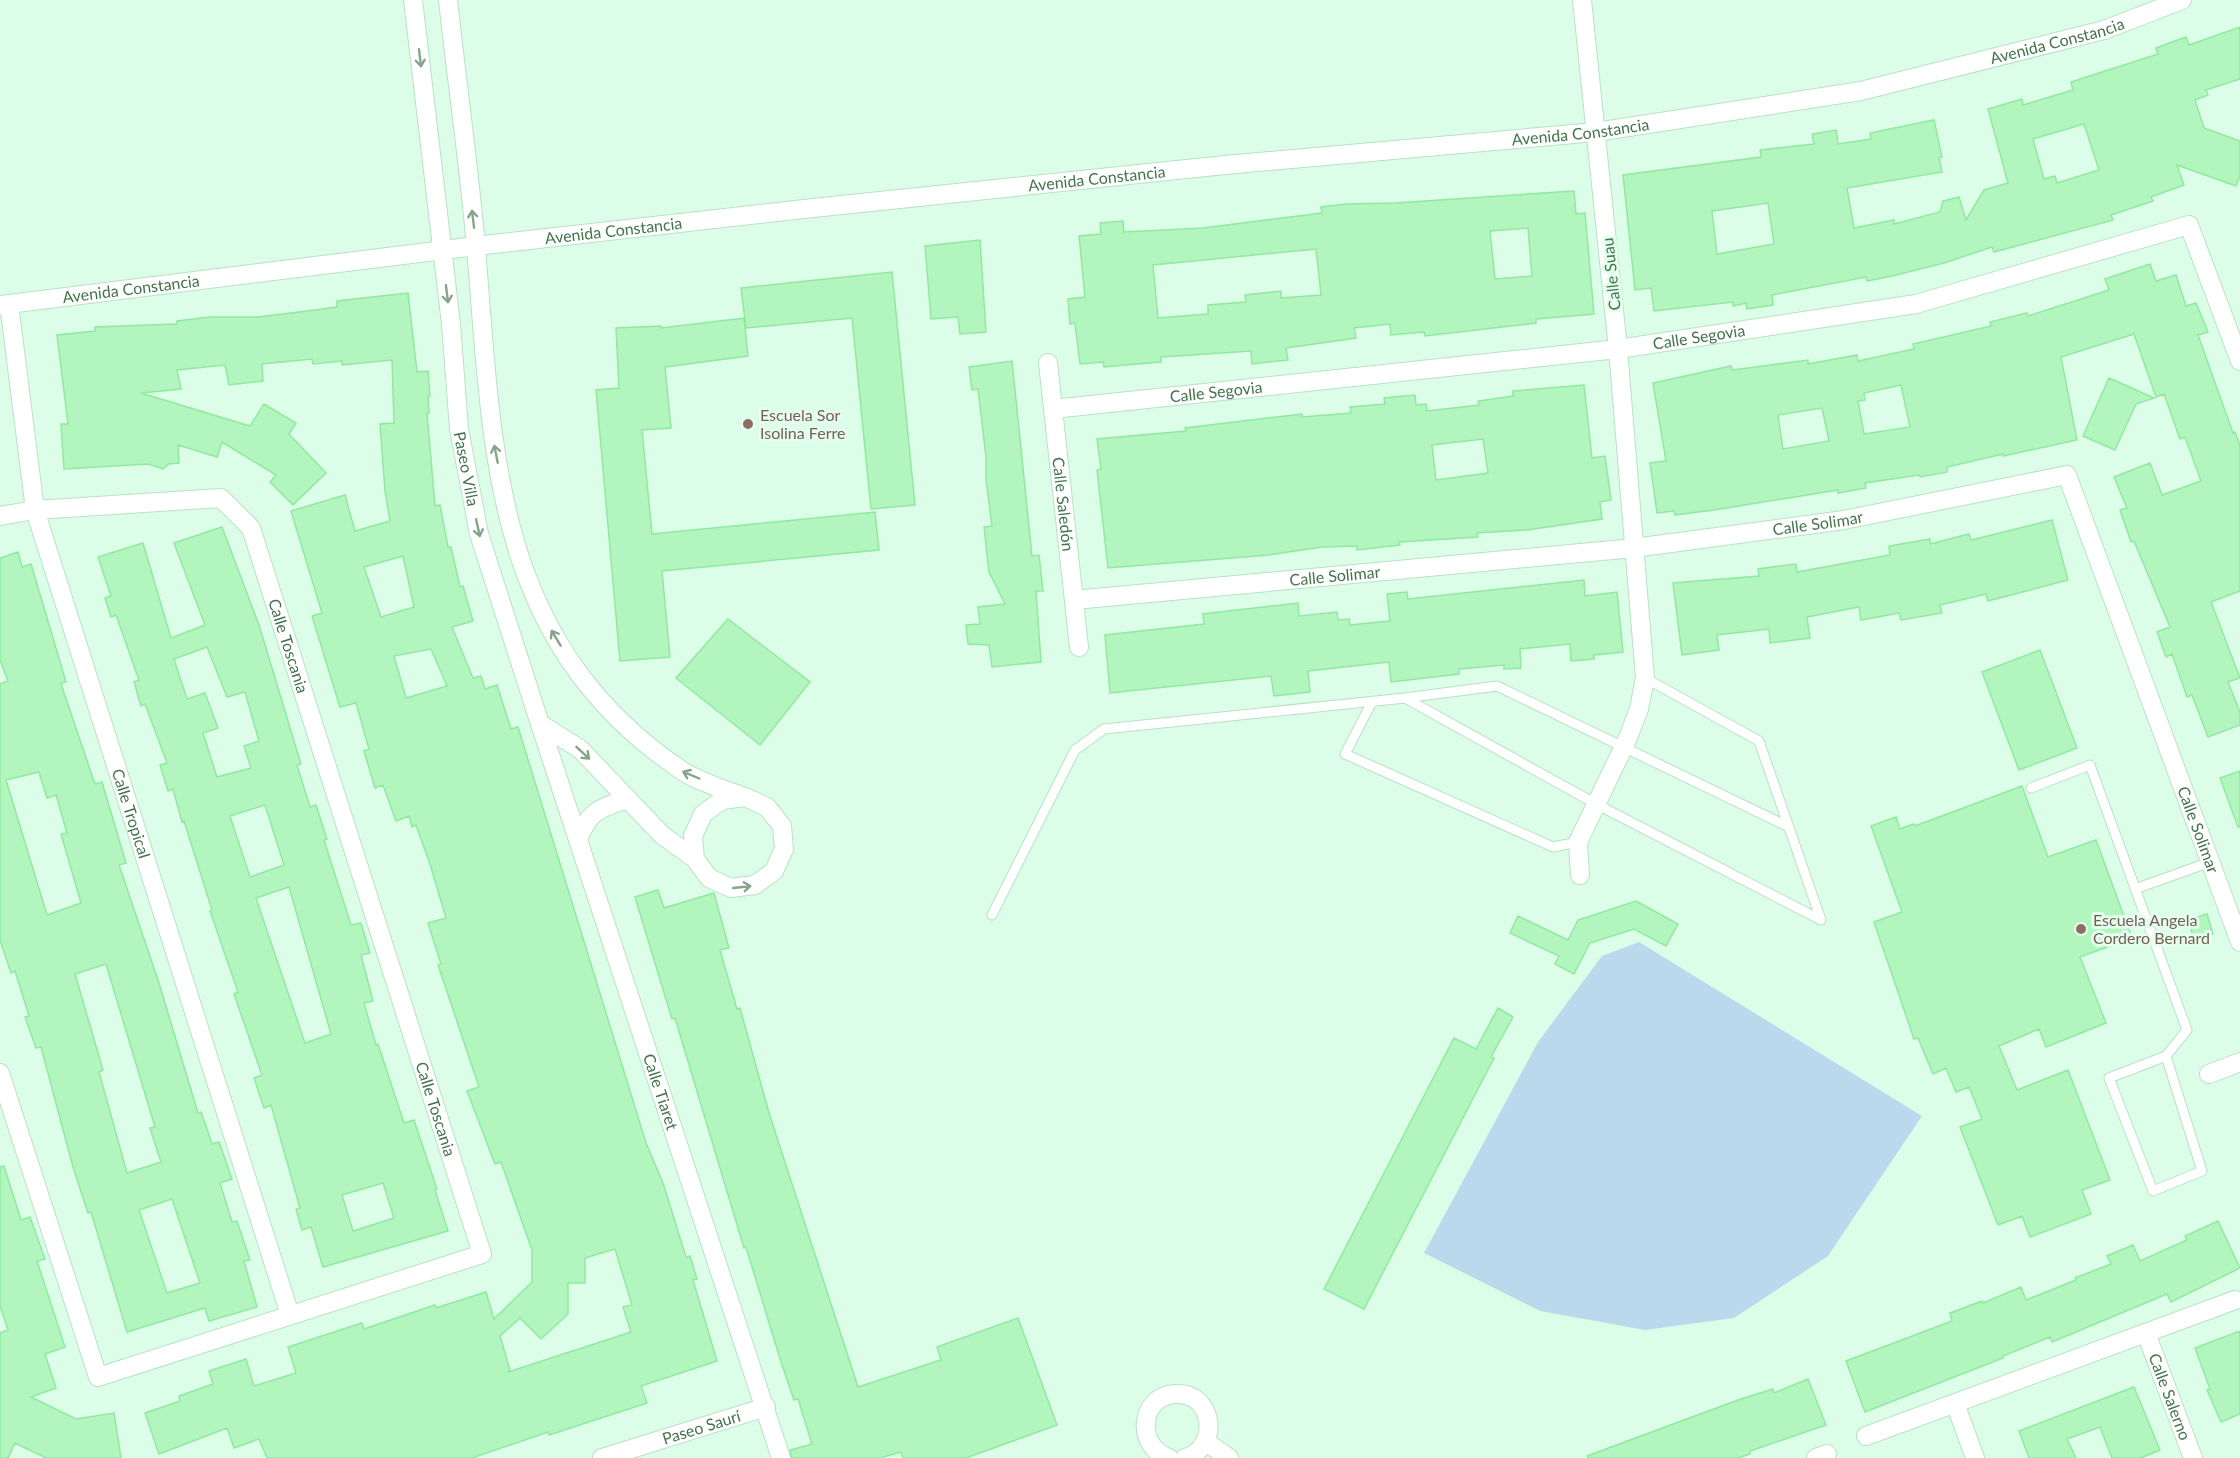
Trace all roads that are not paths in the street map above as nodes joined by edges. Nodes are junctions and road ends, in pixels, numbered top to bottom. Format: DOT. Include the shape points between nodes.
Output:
graph roads {
  1 [pos="413,0"];
  2 [pos="448,0"];
  3 [pos="1582,0"];
  4 [pos="2182,0"];
  5 [pos="1596,132"];
  6 [pos="476,246"];
  7 [pos="442,251"];
  8 [pos="5,305"];
  9 [pos="1618,349"];
  10 [pos="2240,362"];
  11 [pos="1048,363"];
  12 [pos="1053,409"];
  13 [pos="34,510"];
  14 [pos="0,516"];
  15 [pos="1634,548"];
  16 [pos="1074,600"];
  17 [pos="1079,647"];
  18 [pos="1645,678"];
  19 [pos="1405,698"];
  20 [pos="1372,702"];
  21 [pos="540,724"];
  22 [pos="1624,747"];
  23 [pos="2031,788"];
  24 [pos="745,797"];
  25 [pos="627,799"];
  26 [pos="1596,804"];
  27 [pos="1789,827"];
  28 [pos="578,840"];
  29 [pos="1578,842"];
  30 [pos="695,859"];
  31 [pos="2210,862"];
  32 [pos="1580,875"];
  33 [pos="2135,889"];
  34 [pos="992,915"];
  35 [pos="2240,942"];
  36 [pos="2166,1056"];
  37 [pos="2240,1062"];
  38 [pos="0,1073"];
  39 [pos="2209,1074"];
  40 [pos="2235,1300"];
  41 [pos="290,1315"];
  42 [pos="2146,1333"];
  43 [pos="1955,1403"];
  44 [pos="766,1407"];
  45 [pos="1866,1436"];
  46 [pos="1206,1442"];
  47 [pos="602,1458"];
  48 [pos="781,1458"];
  49 [pos="1169,1458"];
  50 [pos="1185,1458"];
  51 [pos="1229,1458"];
  52 [pos="1975,1458"];
  53 [pos="2193,1458"];
  1 -- 7 [label="street, Paseo Villa, one-way"];
  6 -- 2 [label="street, Paseo Villa, one-way"];
  3 -- 5 [label="street, Calle Suau"];
  4 -- 5 [label="street, Avenida Constancia" via="2104,30 1861,91"];
  5 -- 6 [label="street, Avenida Constancia" via="1225,165"];
  5 -- 9 [label="street, Calle Suau"];
  6 -- 7 [label="street, Avenida Constancia"];
  24 -- 6 [label="street, Paseo Villa, one-way" via="682,772 630,730 580,678 547,624 519,560 503,493 488,412"];
  7 -- 8 [label="street, Avenida Constancia"];
  7 -- 21 [label="street, Paseo Villa, one-way" via="459,429 479,534"];
  8 -- 13 [label="street, Calle Tropical"];
  9 -- 10 [label="street, Calle Segovia" via="1916,304 2189,225"];
  9 -- 12 [label="street, Calle Segovia"];
  9 -- 15 [label="street, Calle Suau"];
  11 -- 12 [label="street, Calle Saledón"];
  12 -- 16 [label="street, Calle Saledón"];
  13 -- 14 [label="street, Calle Toscania"];
  13 -- 41 [label="street, Calle Tropical"];
  13 -- 41 [label="street, Calle Toscania" via="221,498 251,528 284,625 482,1254"];
  15 -- 16 [label="street, Calle Solimar"];
  15 -- 18 [label="street, Calle Suau"];
  15 -- 31 [label="street, Calle Solimar" via="1844,520 2067,476"];
  16 -- 17 [label="street, Calle Saledón"];
  18 -- 22 [label="street, Calle Suau" via="1639,709"];
  18 -- 27 [label="lane" via="1759,741"];
  19 -- 20 [label="lane"];
  19 -- 22 [label="lane" via="1497,686"];
  19 -- 26 [label="lane"];
  20 -- 29 [label="lane" via="1346,754 1553,847"];
  20 -- 34 [label="lane" via="1104,729 1076,750"];
  21 -- 25 [label="street, Paseo Villa, one-way" via="579,749"];
  21 -- 28 [label="street, Calle Tiaret"];
  22 -- 26 [label="street, Calle Suau"];
  22 -- 27 [label="lane"];
  23 -- 33 [label="lane" via="2090,765"];
  24 -- 30 [label="street" via="722,800 703,814 693,836"];
  30 -- 24 [label="street, Paseo Villa, one-way" via="710,878 731,888 755,885 774,871 784,849 782,826 767,807"];
  25 -- 28 [label="street" via="598,810 585,822"];
  25 -- 30 [label="street, Paseo Villa" via="662,835"];
  26 -- 27 [label="lane" via="1821,920"];
  26 -- 29 [label="street, Calle Suau"];
  28 -- 44 [label="street, Calle Tiaret"];
  29 -- 32 [label="street"];
  31 -- 33 [label="lane"];
  31 -- 35 [label="street, Calle Solimar"];
  33 -- 36 [label="lane" via="2187,1030"];
  36 -- 36 [label="lane" via="2109,1078 2153,1191 2202,1171"];
  37 -- 39 [label="street"];
  38 -- 41 [label="street, Calle Toscania" via="98,1377"];
  40 -- 42 [label="street"];
  42 -- 43 [label="street"];
  42 -- 53 [label="street, Calle Salerno"];
  43 -- 45 [label="street"];
  43 -- 52 [label="street"];
  44 -- 47 [label="street, Paseo Saurí"];
  44 -- 48 [label="street, Calle Tiaret"];
  46 -- 49 [label="street" via="1206,1410 1188,1396 1167,1396 1149,1410 1145,1431 1153,1449"];
  46 -- 50 [label="street"];
  46 -- 51 [label="street"];
}
